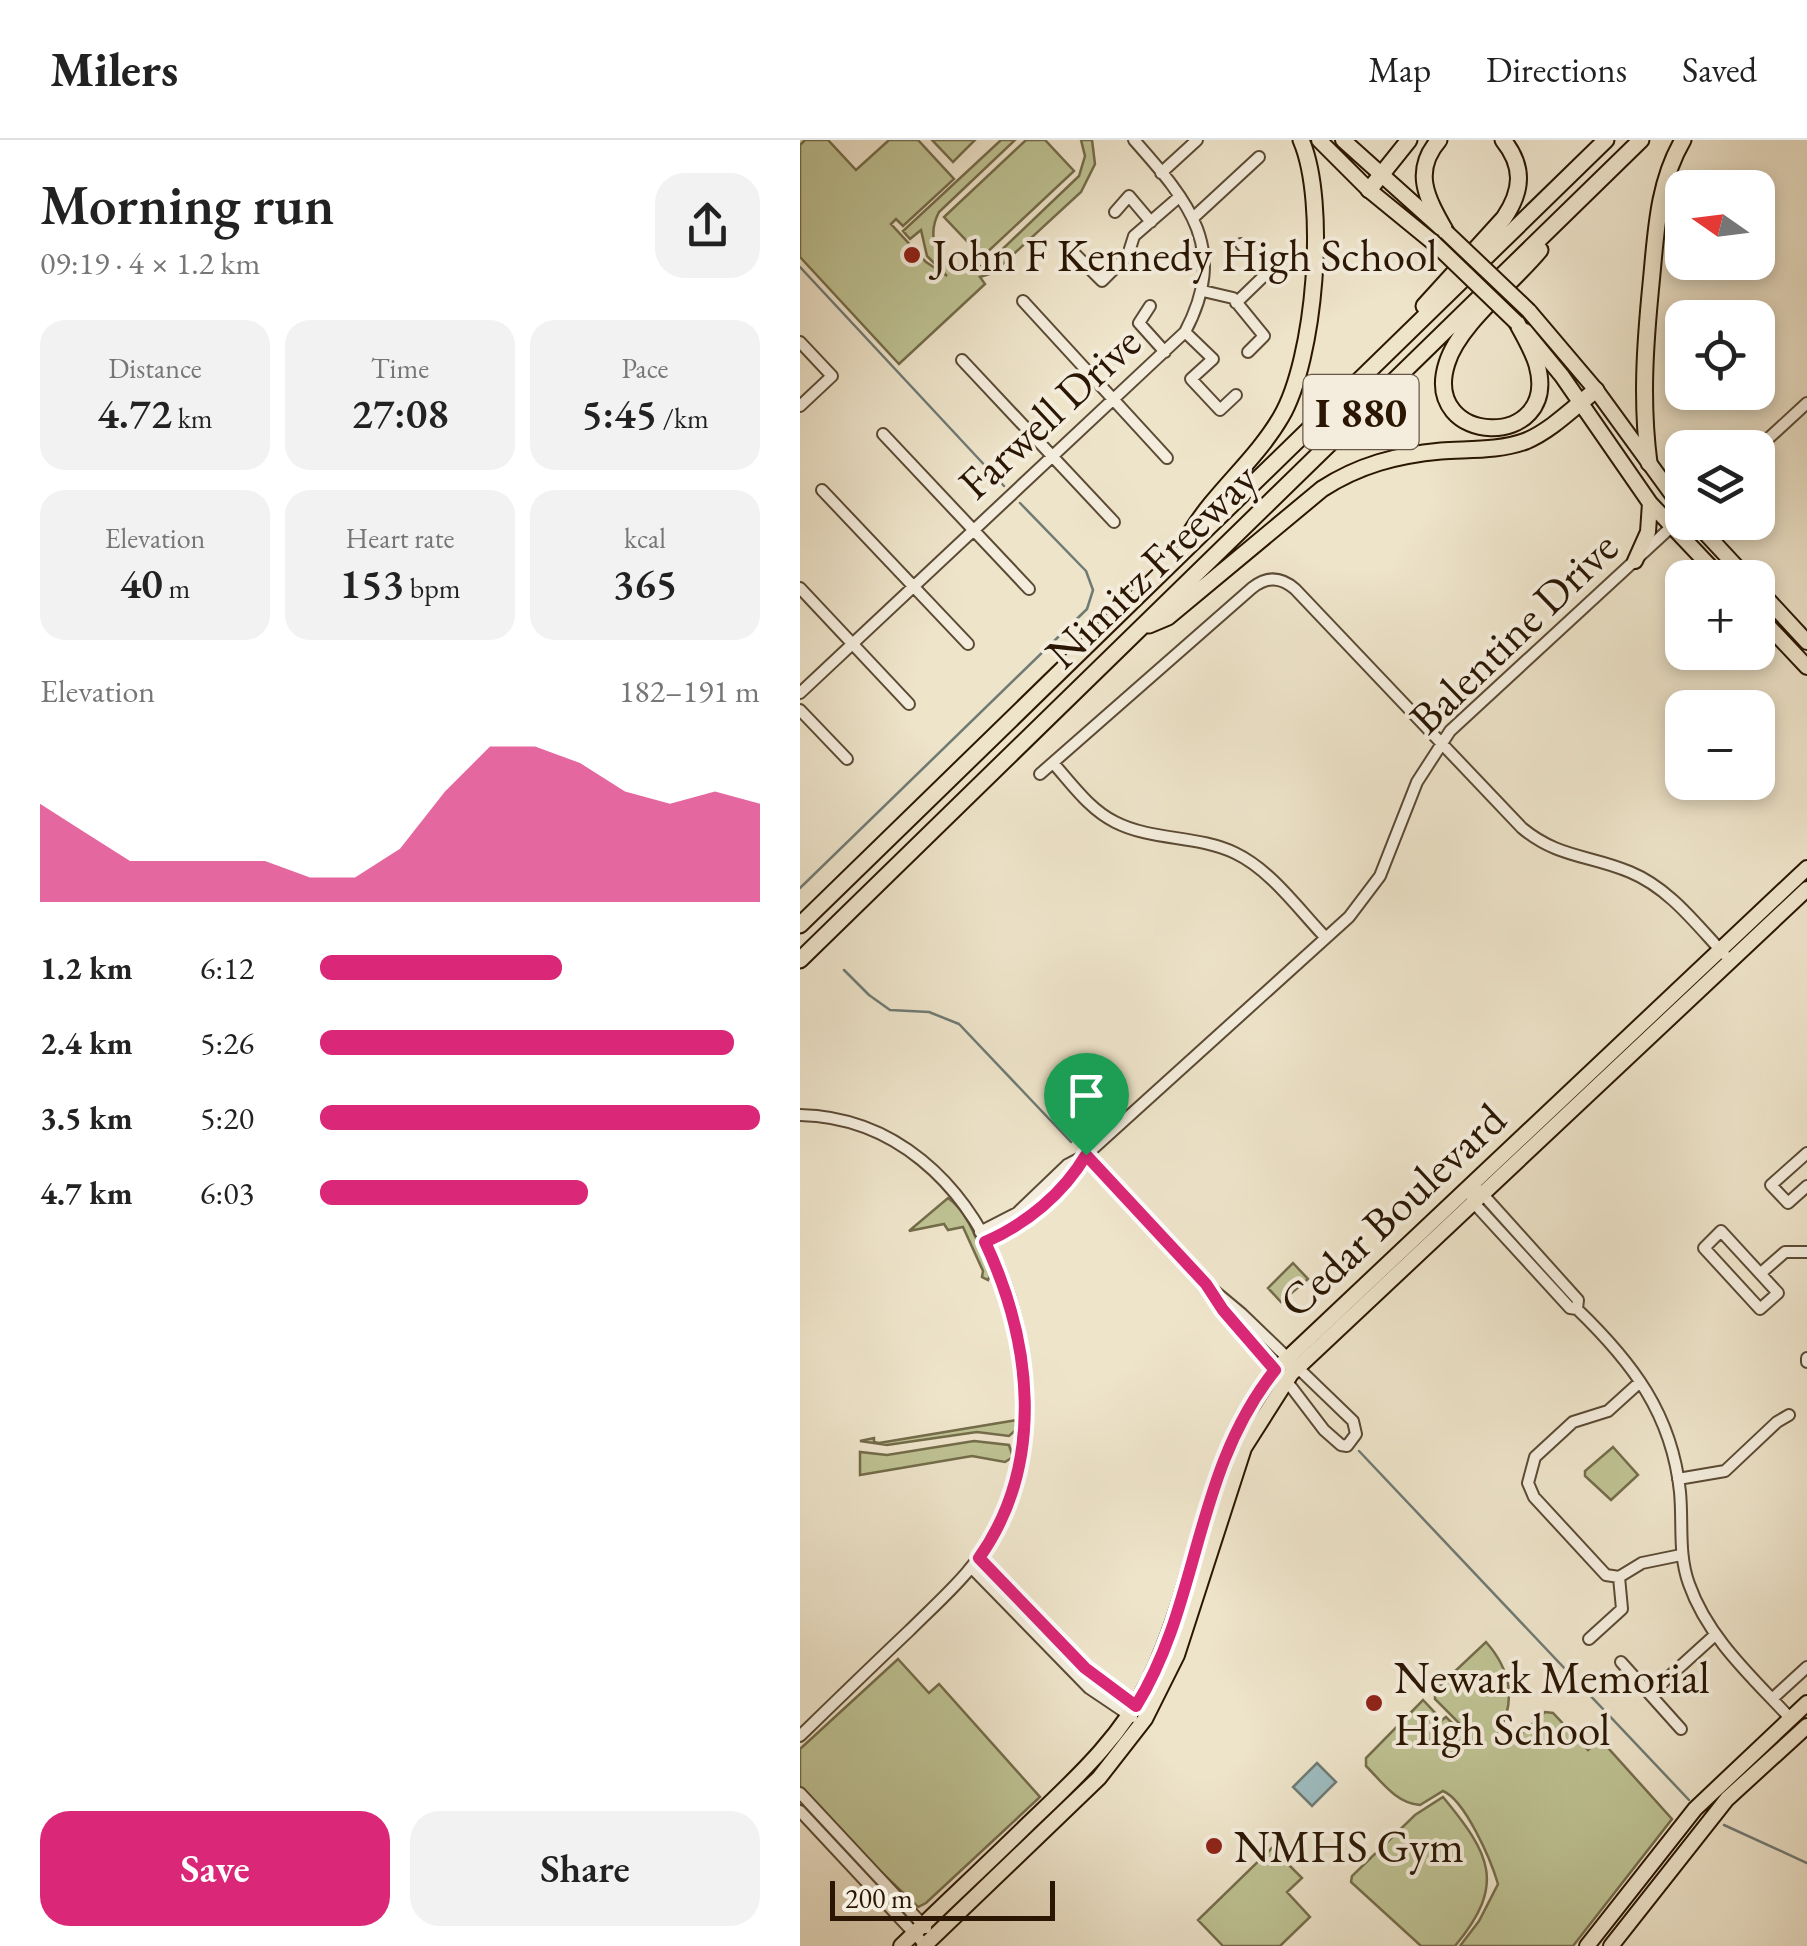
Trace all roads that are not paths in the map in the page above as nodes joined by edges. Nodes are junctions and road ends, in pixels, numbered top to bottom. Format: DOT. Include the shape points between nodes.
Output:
graph roads {
  1 [pos="1134,140"];
  2 [pos="1197,140"];
  3 [pos="1301,140"];
  4 [pos="1319,140"];
  5 [pos="1343,140"];
  6 [pos="1410,140"];
  7 [pos="1439,140"];
  8 [pos="1502,140"];
  9 [pos="1606,140"];
  10 [pos="1640,140"];
  11 [pos="1683,140"];
  12 [pos="1258,157"];
  13 [pos="1161,173"];
  14 [pos="1379,175"];
  15 [pos="1370,190"];
  16 [pos="1585,194"];
  17 [pos="1179,197"];
  18 [pos="1115,212"];
  19 [pos="1193,218"];
  20 [pos="1151,222"];
  21 [pos="1440,238"];
  22 [pos="1241,244"];
  23 [pos="1075,254"];
  24 [pos="1203,291"];
  25 [pos="1022,302"];
  26 [pos="1236,303"];
  27 [pos="1150,306"];
  28 [pos="1523,317"];
  29 [pos="1185,332"];
  30 [pos="800,342"];
  31 [pos="1165,352"];
  32 [pos="1248,352"];
  33 [pos="1388,354"];
  34 [pos="962,360"];
  35 [pos="1596,390"];
  36 [pos="1236,395"];
  37 [pos="1113,400"];
  38 [pos="1580,402"];
  39 [pos="1807,403"];
  40 [pos="800,406"];
  41 [pos="1775,432"];
  42 [pos="883,434"];
  43 [pos="1052,456"];
  44 [pos="1167,458"];
  45 [pos="1649,463"];
  46 [pos="1665,485"];
  47 [pos="822,490"];
  48 [pos="1650,504"];
  49 [pos="1665,514"];
  50 [pos="1114,522"];
  51 [pos="973,531"];
  52 [pos="1665,533"];
  53 [pos="1691,540"];
  54 [pos="1712,540"];
  55 [pos="1175,557"];
  56 [pos="1707,560"];
  57 [pos="1730,560"];
  58 [pos="1635,561"];
  59 [pos="914,586"];
  60 [pos="800,588"];
  61 [pos="1029,589"];
  62 [pos="1775,607"];
  63 [pos="1138,630"];
  64 [pos="1775,633"];
  65 [pos="1807,642"];
  66 [pos="853,643"];
  67 [pos="968,644"];
  68 [pos="1807,668"];
  69 [pos="800,693"];
  70 [pos="909,704"];
  71 [pos="800,710"];
  72 [pos="1440,744"];
  73 [pos="846,760"];
  74 [pos="1053,763"];
  75 [pos="1040,774"];
  76 [pos="1807,868"];
  77 [pos="1807,888"];
  78 [pos="800,925"];
  79 [pos="1326,938"];
  80 [pos="1725,955"];
  81 [pos="800,960"];
  82 [pos="800,1116"];
  83 [pos="1807,1153"];
  84 [pos="1086,1155"];
  85 [pos="1470,1185"];
  86 [pos="1807,1187"];
  87 [pos="1478,1197"];
  88 [pos="983,1237"];
  89 [pos="1807,1252"];
  90 [pos="1761,1274"];
  91 [pos="1206,1284"];
  92 [pos="1292,1362"];
  93 [pos="1280,1375"];
  94 [pos="1640,1382"];
  95 [pos="1788,1415"];
  96 [pos="1678,1479"];
  97 [pos="1682,1555"];
  98 [pos="976,1563"];
  99 [pos="1618,1577"];
  100 [pos="1715,1636"];
  101 [pos="1590,1639"];
  102 [pos="1620,1662"];
  103 [pos="1807,1667"];
  104 [pos="1650,1694"];
  105 [pos="1772,1699"];
  106 [pos="1807,1703"];
  107 [pos="1139,1714"];
  108 [pos="1790,1718"];
  109 [pos="1807,1726"];
  110 [pos="1681,1729"];
  111 [pos="800,1736"];
  112 [pos="1747,1779"];
  113 [pos="800,1793"];
  114 [pos="800,1810"];
  115 [pos="924,1937"];
  116 [pos="901,1946"];
  117 [pos="1586,1946"];
  118 [pos="1611,1946"];
  1 -- 13 [label="street, Farwell Drive"];
  2 -- 13 [label="street"];
  3 -- 55 [label="highway" via="1315,212 1310,324 1300,375 1280,418"];
  4 -- 15 [label="main road"];
  5 -- 14 [label="main road"];
  6 -- 14 [label="highway"];
  7 -- 21 [label="highway" via="1423,183"];
  8 -- 33 [label="highway" via="1520,169 1515,201"];
  9 -- 33 [label="highway, Nimitz Freeway / I 880"];
  10 -- 16 [label="highway, Nimitz Freeway / I 880"];
  11 -- 45 [label="highway" via="1656,225 1642,378"];
  12 -- 19 [label="street"];
  13 -- 17 [label="street, Farwell Drive"];
  14 -- 15 [label="highway"];
  14 -- 21 [label="main road"];
  15 -- 21 [label="main road"];
  16 -- 28 [label="highway" via="1452,354 1446,398 1470,424 1500,430 1516,424 1538,396"];
  16 -- 63 [label="highway, Nimitz Freeway / I 880"];
  17 -- 19 [label="street, Farwell Drive"];
  17 -- 20 [label="street"];
  18 -- 20 [label="street" via="1129,196"];
  19 -- 24 [label="street, Farwell Drive" via="1203,244"];
  20 -- 23 [label="street" via="1102,281"];
  21 -- 28 [label="main road, bridge"];
  22 -- 26 [label="street" via="1267,273"];
  24 -- 26 [label="street"];
  24 -- 29 [label="street, Farwell Drive"];
  25 -- 37 [label="street"];
  26 -- 32 [label="street" via="1264,336"];
  27 -- 31 [label="street" via="1140,323"];
  28 -- 35 [label="main road"];
  28 -- 38 [label="main road"];
  29 -- 31 [label="street, Farwell Drive"];
  29 -- 36 [label="street" via="1212,359 1191,379 1220,410"];
  30 -- 40 [label="street" via="832,376"];
  31 -- 37 [label="street, Farwell Drive"];
  33 -- 55 [label="highway, Nimitz Freeway / I 880"];
  34 -- 43 [label="street"];
  35 -- 38 [label="highway"];
  35 -- 45 [label="main road"];
  37 -- 43 [label="street, Farwell Drive"];
  37 -- 44 [label="street"];
  38 -- 48 [label="main road"];
  38 -- 63 [label="highway" via="1541,433 1511,446 1401,456 1340,477 1168,617"];
  39 -- 41 [label="street"];
  42 -- 51 [label="street"];
  43 -- 50 [label="street"];
  43 -- 51 [label="street, Farwell Drive"];
  45 -- 46 [label="main road"];
  47 -- 59 [label="street"];
  48 -- 49 [label="main road"];
  48 -- 58 [label="main road" via="1648,532"];
  51 -- 59 [label="street, Farwell Drive"];
  51 -- 61 [label="street"];
  52 -- 58 [label="street, Balentine Drive"];
  53 -- 56 [label="main road"];
  54 -- 57 [label="main road"];
  55 -- 78 [label="highway, Nimitz Freeway / I 880"];
  58 -- 72 [label="street, Balentine Drive"];
  59 -- 66 [label="street, Farwell Drive"];
  59 -- 67 [label="street"];
  60 -- 66 [label="street"];
  62 -- 65 [label="main road"];
  63 -- 81 [label="highway, Nimitz Freeway / I 880"];
  64 -- 68 [label="main road"];
  66 -- 69 [label="street, Farwell Drive"];
  66 -- 70 [label="street"];
  71 -- 73 [label="street"];
  72 -- 74 [label="street" via="1295,589 1271,579 1252,588"];
  72 -- 79 [label="street, Balentine Drive" via="1417,782 1380,876"];
  72 -- 80 [label="street" via="1532,837 1567,855 1641,876"];
  74 -- 75 [label="street"];
  74 -- 79 [label="street" via="1114,822 1248,860"];
  76 -- 80 [label="main road, Cedar Boulevard"];
  77 -- 80 [label="main road, Cedar Boulevard"];
  79 -- 84 [label="street, Balentine Drive"];
  80 -- 85 [label="main road, Cedar Boulevard"];
  80 -- 87 [label="main road, Cedar Boulevard"];
  82 -- 88 [label="street" via="859,1124 908,1148 951,1186"];
  83 -- 86 [label="street" via="1771,1184 1788,1203"];
  84 -- 88 [label="street, Balentine Drive" via="1024,1222"];
  84 -- 91 [label="street"];
  85 -- 87 [label="street"];
  85 -- 92 [label="main road, Cedar Boulevard"];
  87 -- 92 [label="main road, Cedar Boulevard"];
  87 -- 94 [label="street"];
  88 -- 98 [label="street" via="1014,1316 1025,1426 1012,1494"];
  89 -- 90 [label="street" via="1786,1252"];
  90 -- 90 [label="street" via="1721,1231 1704,1248 1760,1309 1778,1294"];
  91 -- 92 [label="street"];
  91 -- 93 [label="street"];
  92 -- 93 [label="main road, Cedar Boulevard"];
  92 -- 93 [label="street" via="1357,1427 1353,1440 1347,1446 1335,1440"];
  93 -- 107 [label="main road, Cedar Boulevard" via="1244,1448 1177,1655"];
  94 -- 96 [label="street" via="1661,1413"];
  94 -- 99 [label="street" via="1608,1411 1573,1422 1529,1470 1534,1496 1597,1567"];
  95 -- 96 [label="street" via="1726,1471"];
  96 -- 97 [label="street"];
  97 -- 99 [label="street"];
  97 -- 100 [label="street"];
  98 -- 107 [label="street"];
  98 -- 111 [label="street"];
  99 -- 101 [label="street" via="1622,1609"];
  100 -- 104 [label="street"];
  100 -- 105 [label="street"];
  102 -- 104 [label="street"];
  103 -- 105 [label="street"];
  104 -- 110 [label="street"];
  105 -- 108 [label="street"];
  106 -- 108 [label="main road"];
  107 -- 115 [label="main road, Cedar Boulevard" via="1098,1778"];
  108 -- 112 [label="main road" via="1784,1735 1748,1768"];
  108 -- 117 [label="main road" via="1694,1809"];
  109 -- 112 [label="main road"];
  112 -- 118 [label="main road"];
  113 -- 115 [label="street"];
  114 -- 115 [label="street"];
  115 -- 116 [label="main road, Cedar Boulevard"];
}
